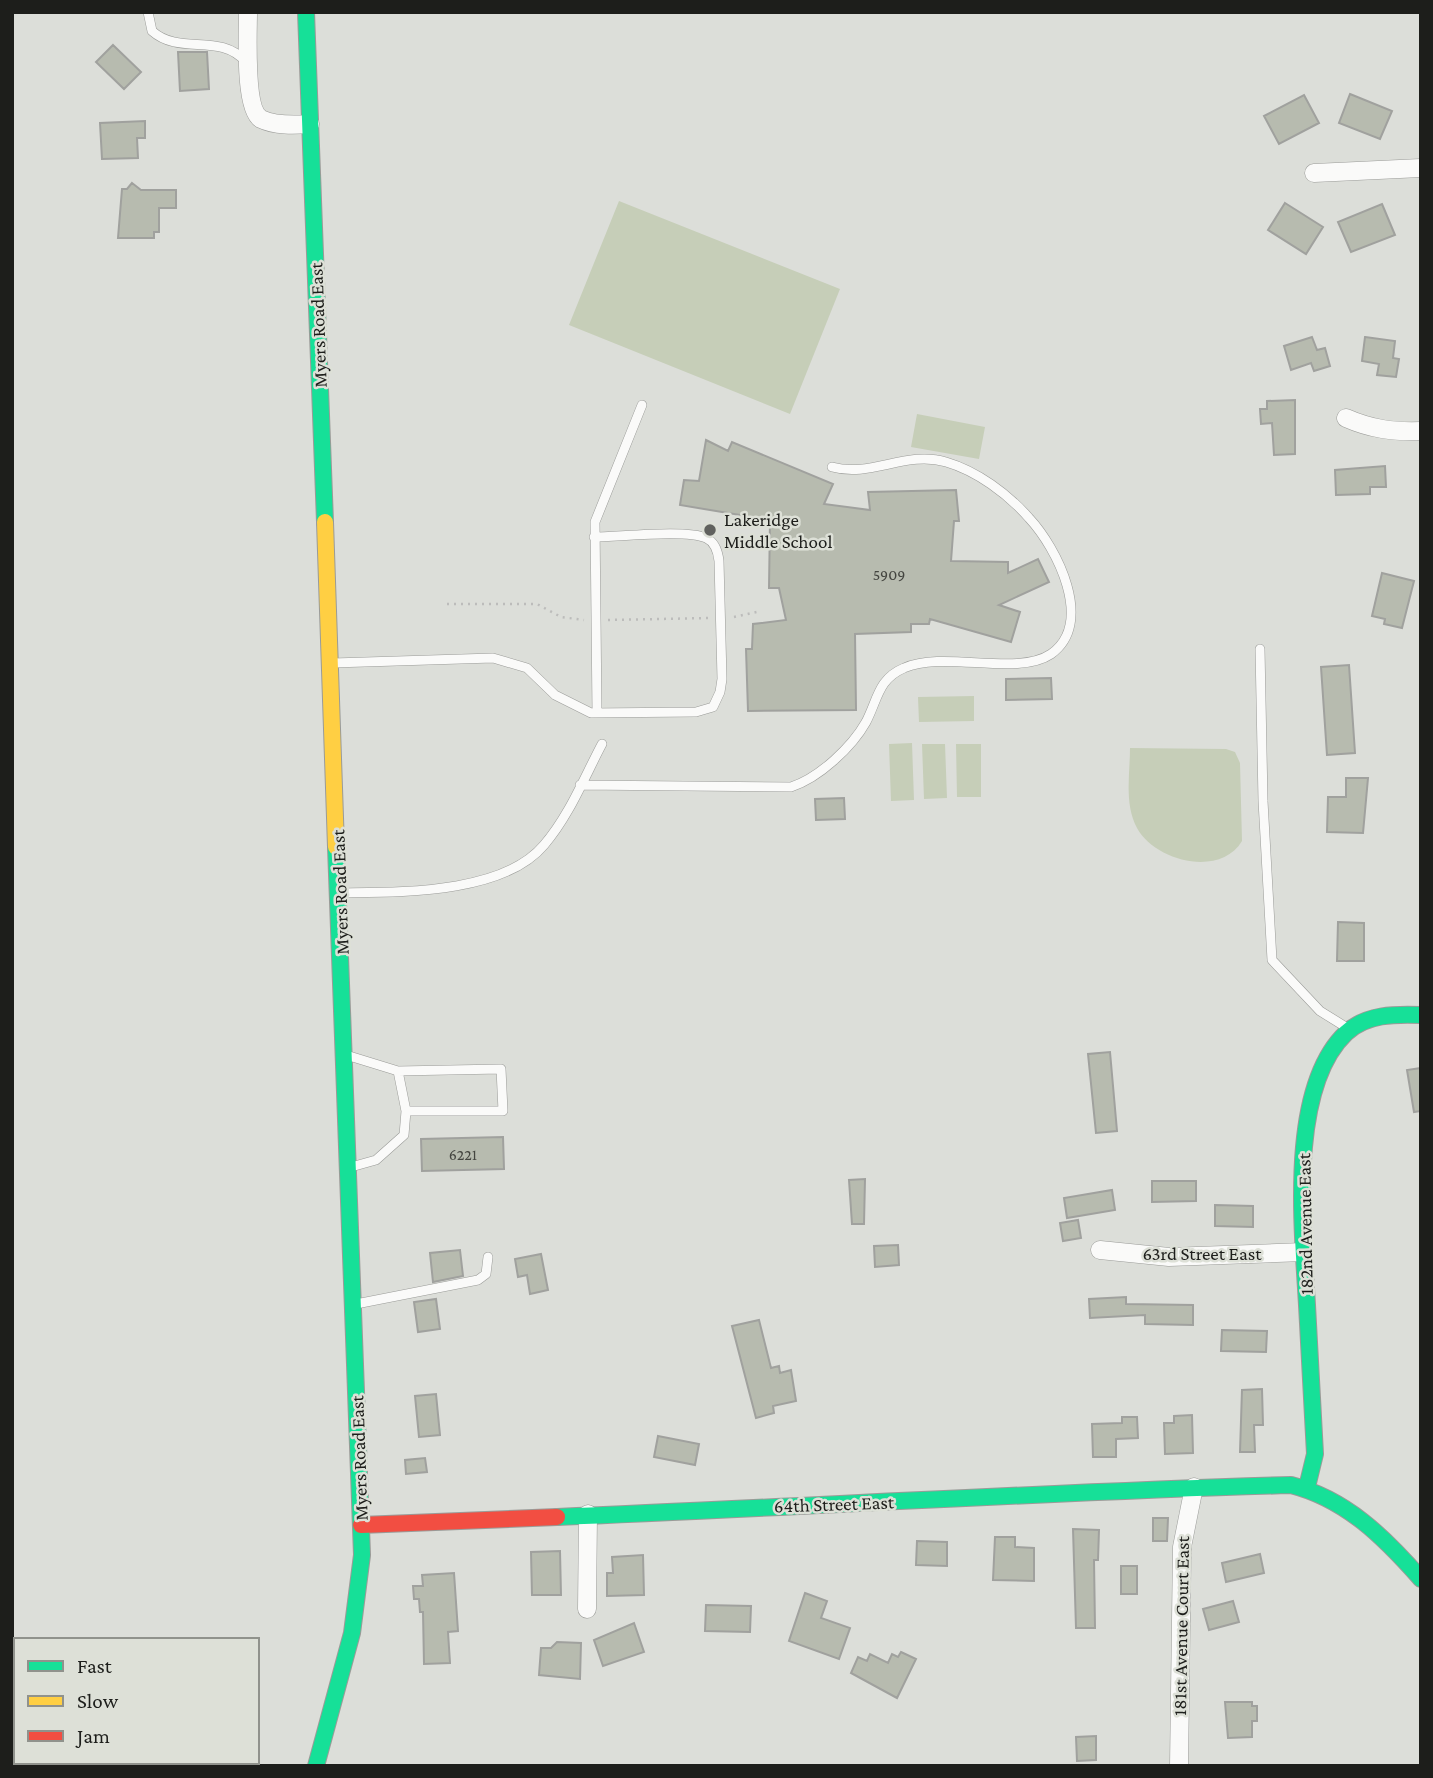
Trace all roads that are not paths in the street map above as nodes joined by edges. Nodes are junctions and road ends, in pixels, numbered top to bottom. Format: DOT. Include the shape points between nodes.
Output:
graph roads {
  1 [pos="148,12"];
  2 [pos="248,12"];
  3 [pos="306,12"];
  4 [pos="249,66"];
  5 [pos="310,124"];
  6 [pos="1421,167"];
  7 [pos="1314,173"];
  8 [pos="642,405"];
  9 [pos="1346,418"];
  10 [pos="1421,431"];
  11 [pos="832,467"];
  12 [pos="594,537"];
  13 [pos="1260,649"];
  14 [pos="331,663"];
  15 [pos="597,712"];
  16 [pos="602,744"];
  17 [pos="580,785"];
  18 [pos="340,893"];
  19 [pos="1421,1015"];
  20 [pos="1350,1030"];
  21 [pos="346,1055"];
  22 [pos="398,1071"];
  23 [pos="406,1111"];
  24 [pos="349,1167"];
  25 [pos="1100,1250"];
  26 [pos="1304,1252"];
  27 [pos="488,1257"];
  28 [pos="354,1304"];
  29 [pos="1194,1487"];
  30 [pos="1307,1487"];
  31 [pos="588,1514"];
  32 [pos="361,1525"];
  33 [pos="1421,1579"];
  34 [pos="587,1609"];
  35 [pos="316,1766"];
  36 [pos="1179,1766"];
  1 -- 4 [label="lane" via="152,31 170,43 230,48"];
  2 -- 4 [label="street"];
  3 -- 5 [label="street, Myers Road East"];
  4 -- 5 [label="street" via="250,98 262,120"];
  5 -- 14 [label="street, Myers Road East"];
  6 -- 7 [label="street"];
  8 -- 12 [label="lane" via="603,501"];
  9 -- 10 [label="street" via="1366,427"];
  11 -- 17 [label="lane" via="859,472 915,459 945,462 1012,501 1038,529 1072,600 1072,621 1060,646 1049,655 1025,662 926,663 903,668 879,687 858,733 816,774 791,787"];
  12 -- 15 [label="lane"];
  12 -- 15 [label="lane" via="687,535 713,543 719,561 722,679 715,703 701,711"];
  13 -- 20 [label="lane" via="1272,960 1320,1011"];
  14 -- 15 [label="lane" via="472,657 502,660 527,668 573,706"];
  14 -- 18 [label="street, Myers Road East"];
  16 -- 17 [label="lane"];
  17 -- 18 [label="lane" via="561,823 521,866 457,885"];
  18 -- 21 [label="street, Myers Road East"];
  19 -- 20 [label="street" via="1374,1019"];
  20 -- 26 [label="street, 182nd Avenue East" via="1324,1068 1311,1108 1301,1184"];
  21 -- 22 [label="lane"];
  21 -- 24 [label="street, Myers Road East"];
  22 -- 23 [label="lane"];
  22 -- 23 [label="lane" via="501,1069 503,1111"];
  23 -- 24 [label="lane" via="404,1135 376,1160"];
  24 -- 28 [label="street, Myers Road East"];
  25 -- 26 [label="street, 63rd Street East" via="1169,1256"];
  26 -- 30 [label="street, 182nd Avenue East" via="1315,1454"];
  27 -- 28 [label="lane" via="486,1274 478,1280"];
  28 -- 32 [label="street, Myers Road East"];
  29 -- 30 [label="street, 64th Street East"];
  29 -- 31 [label="street, 64th Street East"];
  29 -- 36 [label="street, 181st Avenue Court East" via="1182,1547"];
  30 -- 33 [label="street" via="1371,1528"];
  31 -- 32 [label="street, 64th Street East"];
  31 -- 34 [label="street"];
  32 -- 35 [label="street, Myers Road East" via="352,1633"];
}
